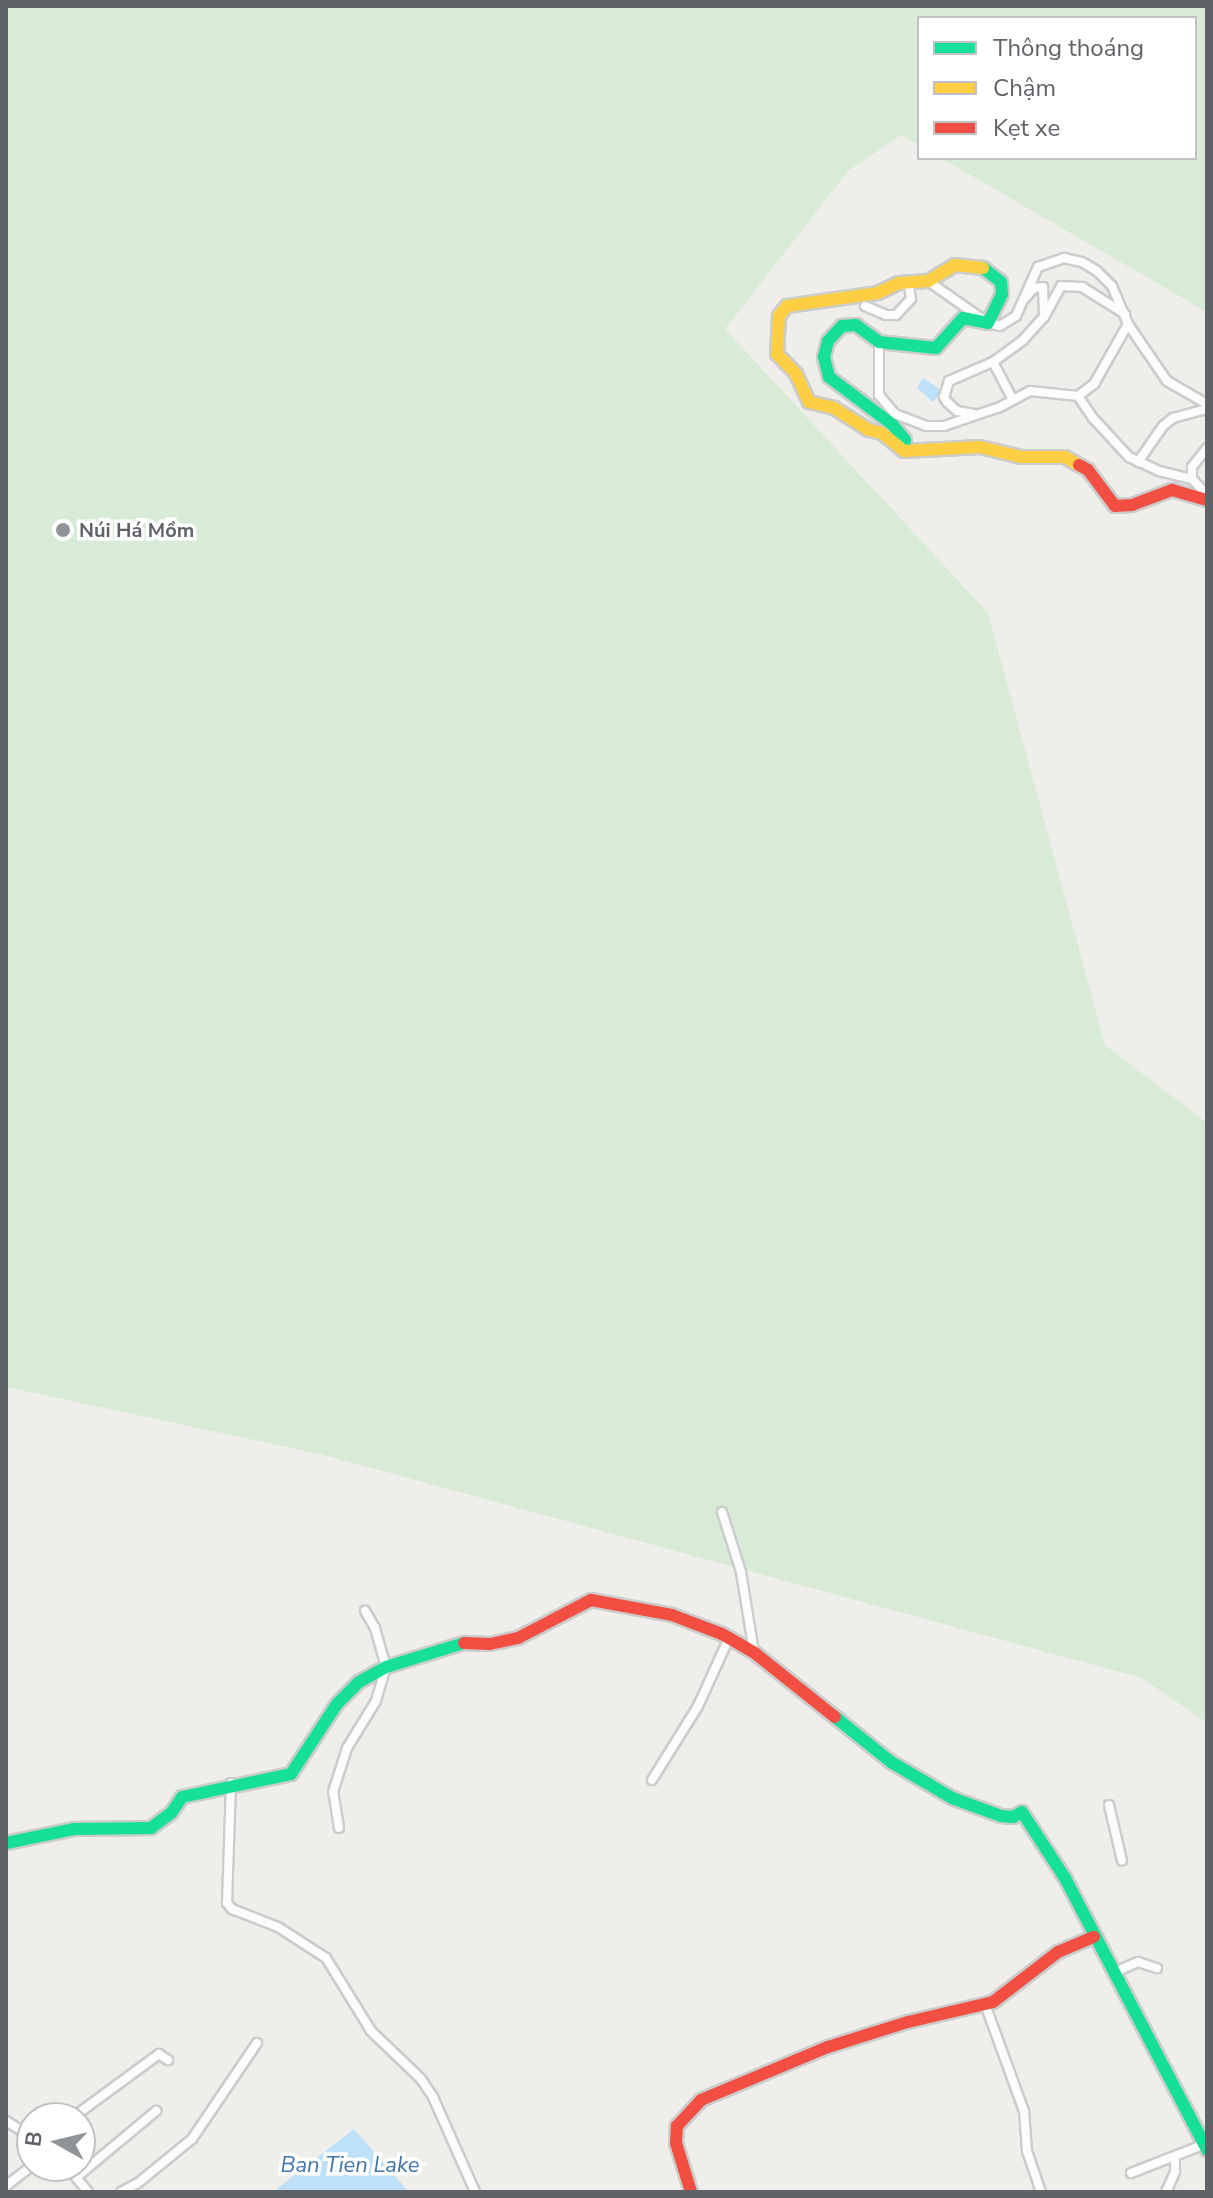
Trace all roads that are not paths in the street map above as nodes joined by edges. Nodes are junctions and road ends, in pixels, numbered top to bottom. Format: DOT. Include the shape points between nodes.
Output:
graph roads {
  1 [pos="908,281"];
  2 [pos="928,281"];
  3 [pos="1022,302"];
  4 [pos="865,306"];
  5 [pos="1044,317"];
  6 [pos="1127,319"];
  7 [pos="988,323"];
  8 [pos="879,342"];
  9 [pos="993,362"];
  10 [pos="1078,396"];
  11 [pos="1013,400"];
  12 [pos="1207,406"];
  13 [pos="979,415"];
  14 [pos="1207,448"];
  15 [pos="904,451"];
  16 [pos="1138,462"];
  17 [pos="1192,479"];
  18 [pos="1207,498"];
  19 [pos="722,1512"];
  20 [pos="365,1611"];
  21 [pos="729,1638"];
  22 [pos="754,1652"];
  23 [pos="386,1667"];
  24 [pos="652,1780"];
  25 [pos="231,1783"];
  26 [pos="1109,1805"];
  27 [pos="339,1828"];
  28 [pos="6,1843"];
  29 [pos="1122,1861"];
  30 [pos="1094,1937"];
  31 [pos="1157,1968"];
  32 [pos="1112,1973"];
  33 [pos="985,2004"];
  34 [pos="257,2043"];
  35 [pos="168,2060"];
  36 [pos="94,2102"];
  37 [pos="156,2111"];
  38 [pos="1206,2146"];
  39 [pos="1175,2157"];
  40 [pos="96,2161"];
  41 [pos="1131,2173"];
  42 [pos="121,2192"];
  43 [pos="475,2192"];
  44 [pos="691,2192"];
  45 [pos="1041,2192"];
  46 [pos="1169,2192"];
  1 -- 2 [label="street"];
  1 -- 4 [label="street" via="911,299 896,315"];
  1 -- 15 [label="street" via="878,293 787,306 779,316 777,334 777,354 796,374 809,402 834,408"];
  2 -- 7 [label="street"];
  2 -- 7 [label="street" via="955,265 977,265 995,274 1002,294"];
  3 -- 5 [label="street" via="1034,288 1043,287"];
  3 -- 6 [label="street" via="1038,267 1073,259 1102,275"];
  3 -- 7 [label="street" via="1007,324"];
  5 -- 6 [label="street" via="1057,289 1069,284 1098,296"];
  5 -- 9 [label="street"];
  6 -- 10 [label="street" via="1094,384"];
  6 -- 12 [label="street" via="1167,381"];
  7 -- 8 [label="street" via="963,318 936,348"];
  8 -- 13 [label="street" via="879,395 895,414 935,427"];
  8 -- 15 [label="street" via="856,325 842,326 828,341 825,368 832,380 893,425 905,440"];
  9 -- 11 [label="street"];
  9 -- 13 [label="street" via="956,375 946,388 944,397 951,407"];
  10 -- 11 [label="street" via="1030,391"];
  10 -- 16 [label="street"];
  11 -- 13 [label="street"];
  12 -- 16 [label="street" via="1163,426"];
  14 -- 17 [label="street" via="1192,467"];
  15 -- 18 [label="street" via="980,447 1021,457 1072,459 1088,470 1115,506 1172,490"];
  16 -- 17 [label="street"];
  17 -- 18 [label="street"];
  19 -- 22 [label="street" via="741,1572"];
  20 -- 23 [label="street"];
  21 -- 22 [label="street"];
  21 -- 23 [label="street" via="672,1615 591,1600 518,1638 462,1643"];
  21 -- 24 [label="street" via="698,1706"];
  22 -- 30 [label="street" via="900,1767 983,1811 1013,1817 1022,1812 1065,1878"];
  23 -- 25 [label="street" via="359,1682 337,1704 295,1771"];
  23 -- 27 [label="street" via="376,1701 347,1748 333,1792"];
  25 -- 28 [label="street" via="182,1797 151,1828 74,1829"];
  25 -- 43 [label="street" via="227,1903 326,1958 371,2031 433,2097"];
  26 -- 29 [label="street"];
  30 -- 32 [label="street"];
  30 -- 33 [label="street" via="1058,1952"];
  31 -- 32 [label="street" via="1138,1962"];
  32 -- 38 [label="street"];
  33 -- 44 [label="street" via="828,2047 701,2100 677,2126 676,2143"];
  33 -- 45 [label="street" via="1024,2111 1027,2151"];
  34 -- 42 [label="street" via="192,2139"];
  35 -- 36 [label="street" via="159,2054"];
  37 -- 40 [label="street"];
  38 -- 39 [label="street"];
  39 -- 41 [label="street"];
  39 -- 46 [label="street"];
}
